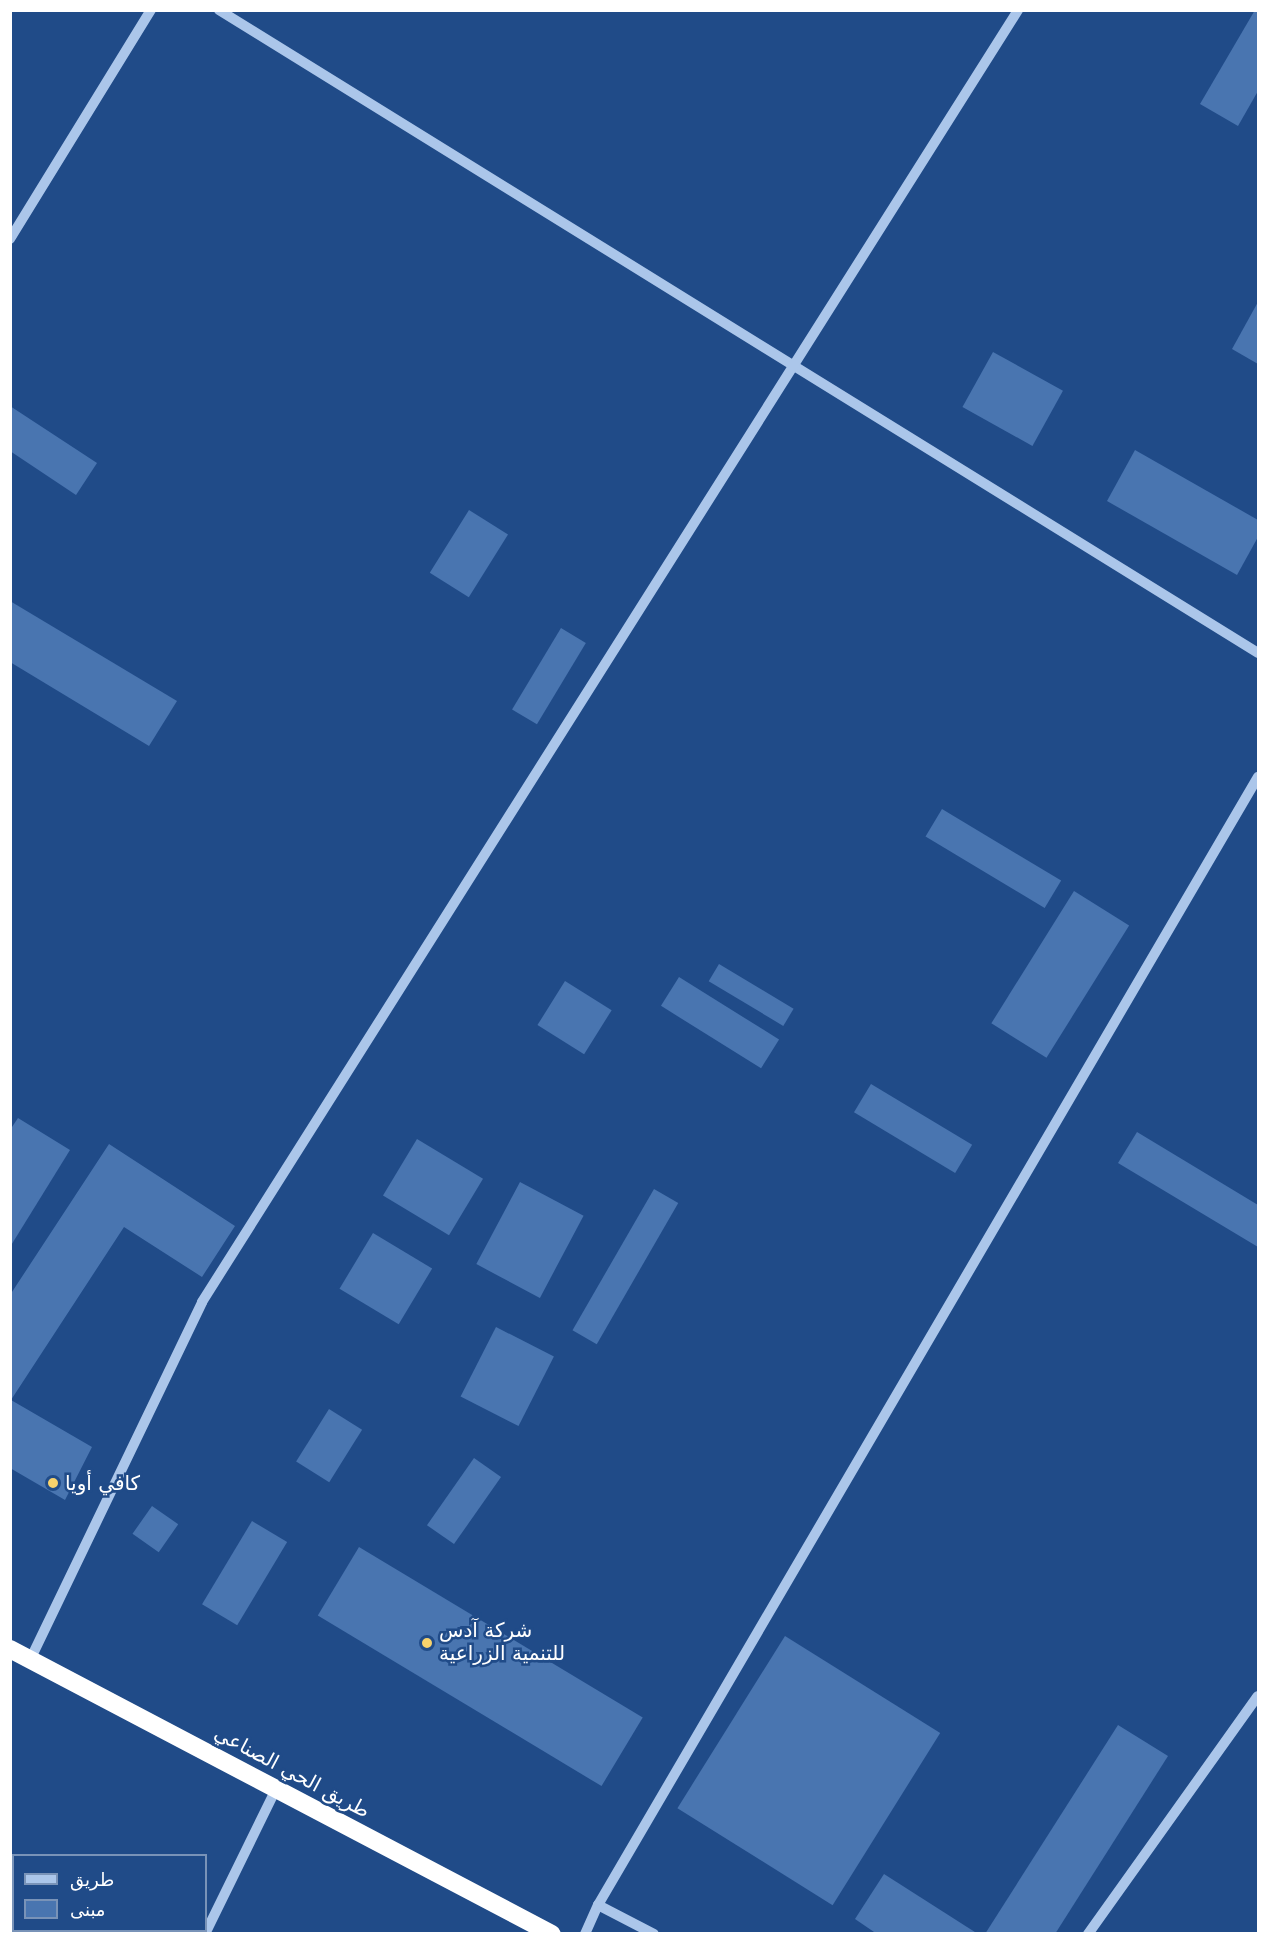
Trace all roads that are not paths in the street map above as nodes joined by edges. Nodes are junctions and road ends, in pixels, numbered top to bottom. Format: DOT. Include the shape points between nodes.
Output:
graph roads {
  1 [pos="151,10"];
  2 [pos="219,10"];
  3 [pos="1018,10"];
  4 [pos="10,239"];
  5 [pos="794,364"];
  6 [pos="1258,653"];
  7 [pos="1258,777"];
  8 [pos="10,1649"];
  9 [pos="30,1660"];
  10 [pos="1258,1696"];
  11 [pos="276,1789"];
  12 [pos="598,1905"];
  13 [pos="207,1930"];
  14 [pos="552,1934"];
  15 [pos="585,1934"];
  16 [pos="654,1934"];
  17 [pos="1088,1934"];
  1 -- 4 [label="street"];
  2 -- 5 [label="street"];
  3 -- 5 [label="street"];
  5 -- 6 [label="street"];
  5 -- 9 [label="street" via="202,1302"];
  7 -- 12 [label="street"];
  8 -- 9 [label="highway, طريق الحي الصناعي"];
  9 -- 11 [label="highway, طريق الحي الصناعي"];
  10 -- 17 [label="street"];
  11 -- 13 [label="street"];
  11 -- 14 [label="highway, طريق الحي الصناعي"];
  12 -- 15 [label="street"];
  12 -- 16 [label="street"];
}
